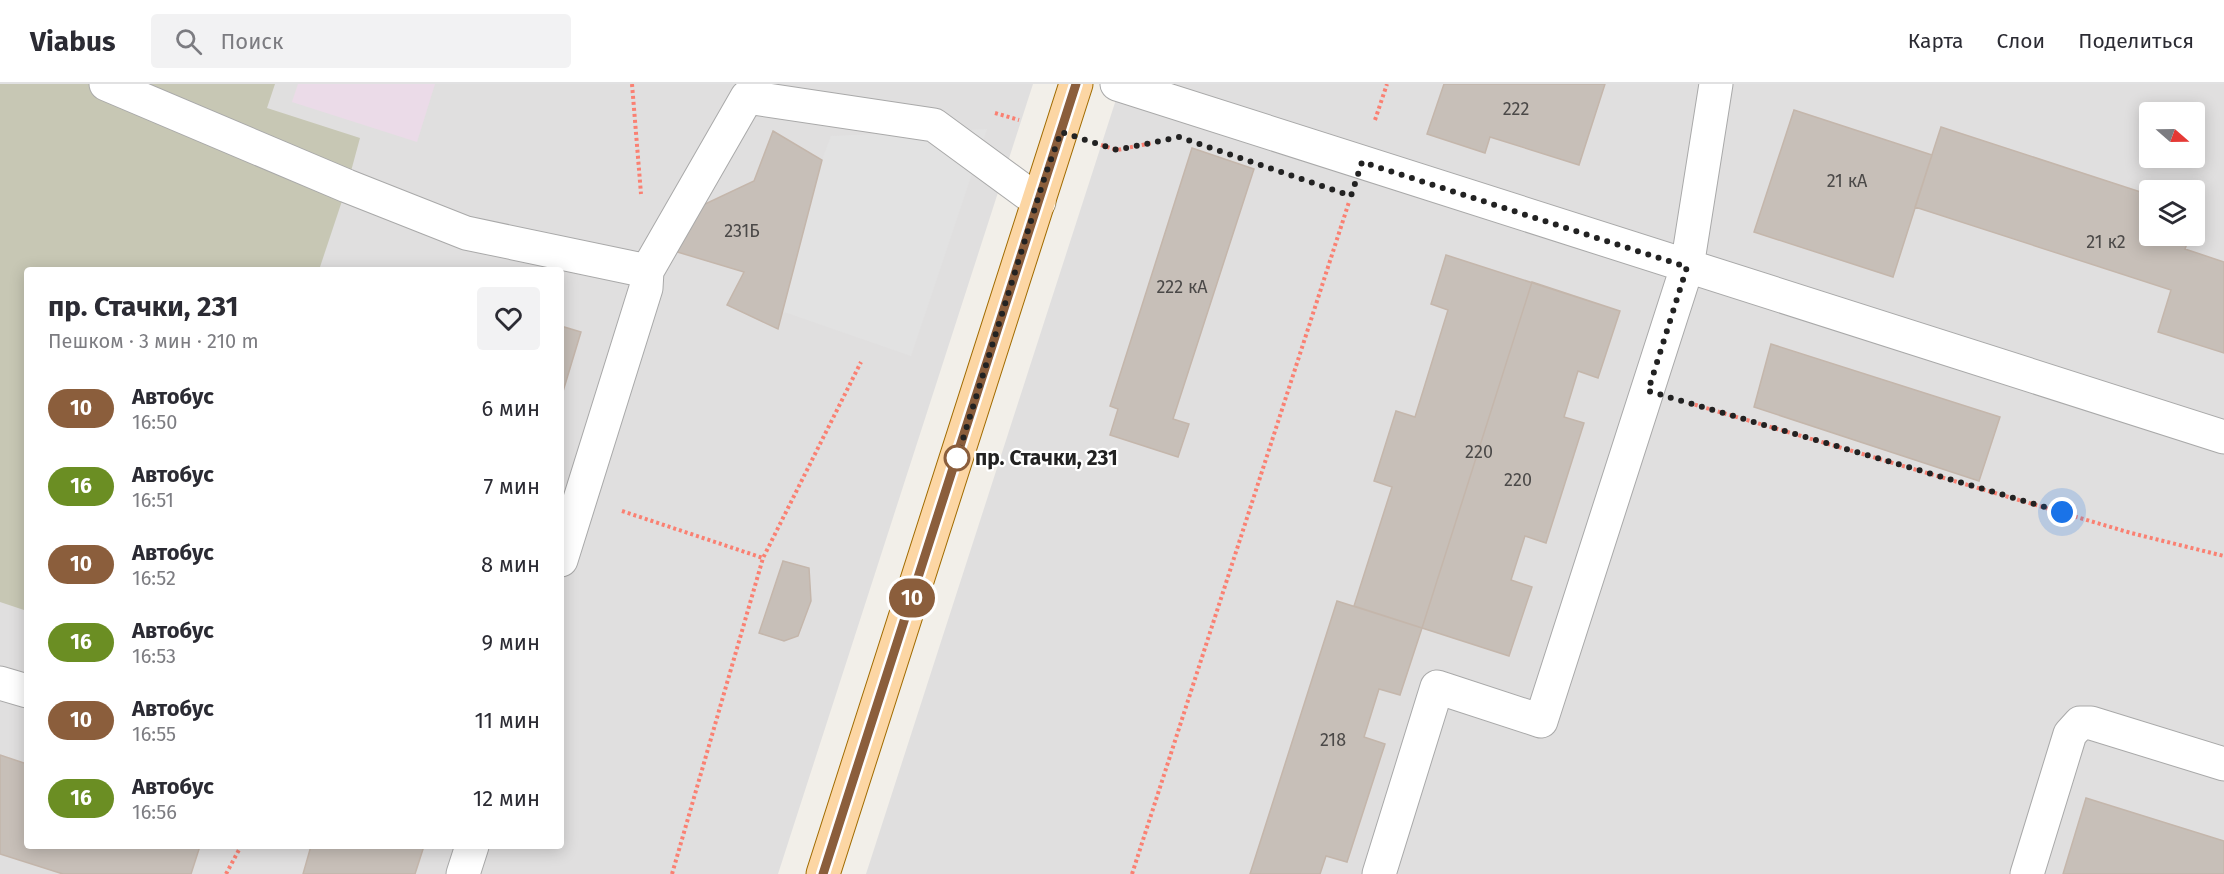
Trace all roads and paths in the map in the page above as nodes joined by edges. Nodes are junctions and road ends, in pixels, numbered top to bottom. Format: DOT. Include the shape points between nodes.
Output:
graph roads {
  1 [pos="106,84"];
  2 [pos="632,84"];
  3 [pos="1076,84"];
  4 [pos="1117,84"];
  5 [pos="1387,84"];
  6 [pos="1716,84"];
  7 [pos="986,110"];
  8 [pos="1061,132"];
  9 [pos="1158,141"];
  10 [pos="1362,162"];
  11 [pos="641,201"];
  12 [pos="1039,201"];
  13 [pos="1687,267"];
  14 [pos="647,271"];
  15 [pos="861,362"];
  16 [pos="1648,391"];
  17 [pos="2224,437"];
  18 [pos="581,497"];
  19 [pos="564,551"];
  20 [pos="2224,556"];
  21 [pos="763,558"];
  22 [pos="0,682"];
  23 [pos="24,691"];
  24 [pos="2224,764"];
  25 [pos="239,849"];
  26 [pos="471,849"];
  27 [pos="226,874"];
  28 [pos="464,874"];
  29 [pos="672,874"];
  30 [pos="823,874"];
  31 [pos="1132,874"];
  32 [pos="1379,874"];
  33 [pos="2027,874"];
  1 -- 14 [label="lane" via="466,233"];
  2 -- 11 [label="path"];
  3 -- 8 [label="main road"];
  4 -- 10 [label="lane"];
  5 -- 10 [label="path"];
  6 -- 13 [label="lane"];
  7 -- 8 [label="path"];
  8 -- 9 [label="path" via="1117,150"];
  8 -- 12 [label="main road"];
  10 -- 13 [label="lane"];
  10 -- 31 [label="path"];
  12 -- 14 [label="lane" via="934,124 747,97"];
  12 -- 30 [label="main road"];
  13 -- 16 [label="lane"];
  13 -- 17 [label="lane"];
  14 -- 18 [label="lane" via="646,288"];
  15 -- 21 [label="path"];
  16 -- 20 [label="path" via="2131,533"];
  16 -- 32 [label="lane" via="1541,720 1437,687"];
  18 -- 19 [label="lane"];
  18 -- 21 [label="path"];
  21 -- 29 [label="path"];
  22 -- 23 [label="lane"];
  24 -- 33 [label="lane" via="2091,723 2080,723 2070,734"];
  25 -- 27 [label="path"];
  26 -- 28 [label="lane"];
}
